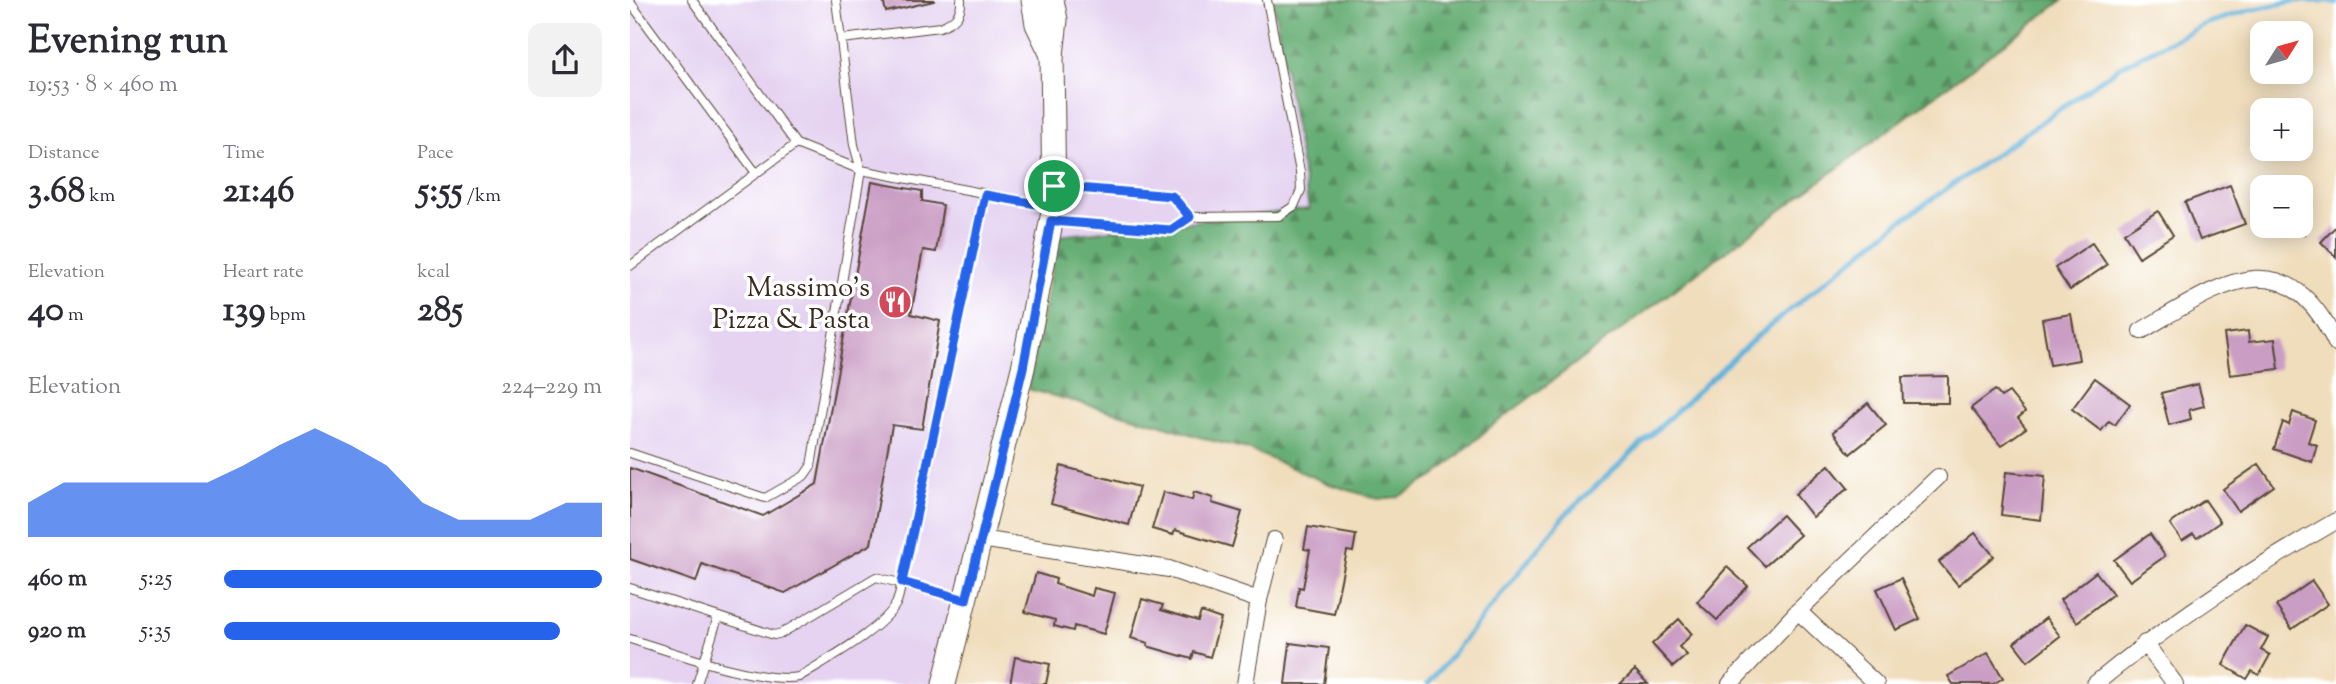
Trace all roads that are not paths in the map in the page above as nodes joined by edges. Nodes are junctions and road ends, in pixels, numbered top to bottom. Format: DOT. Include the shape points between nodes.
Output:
graph roads {
  1 [pos="692,0"];
  2 [pos="836,0"];
  3 [pos="961,0"];
  4 [pos="1032,0"];
  5 [pos="1052,0"];
  6 [pos="1267,0"];
  7 [pos="630,2"];
  8 [pos="842,39"];
  9 [pos="1052,55"];
  10 [pos="796,144"];
  11 [pos="861,170"];
  12 [pos="756,173"];
  13 [pos="985,195"];
  14 [pos="1053,205"];
  15 [pos="1190,217"];
  16 [pos="630,265"];
  17 [pos="2141,331"];
  18 [pos="2336,343"];
  19 [pos="630,453"];
  20 [pos="1938,478"];
  21 [pos="2336,520"];
  22 [pos="981,539"];
  23 [pos="1274,540"];
  24 [pos="902,582"];
  25 [pos="630,588"];
  26 [pos="966,600"];
  27 [pos="1259,600"];
  28 [pos="1798,611"];
  29 [pos="718,617"];
  30 [pos="630,639"];
  31 [pos="2145,643"];
  32 [pos="703,662"];
  33 [pos="697,684"];
  34 [pos="944,684"];
  35 [pos="1245,684"];
  36 [pos="1730,684"];
  37 [pos="1876,684"];
  38 [pos="2095,684"];
  39 [pos="2175,684"];
  1 -- 10 [label="lane"];
  2 -- 8 [label="lane"];
  3 -- 8 [label="lane" via="957,16 940,27"];
  4 -- 9 [label="street" via="1037,24"];
  5 -- 9 [label="street" via="1056,20"];
  6 -- 15 [label="lane" via="1301,190 1294,206 1279,216"];
  7 -- 12 [label="lane"];
  8 -- 11 [label="lane"];
  9 -- 14 [label="street"];
  10 -- 11 [label="lane"];
  10 -- 12 [label="lane"];
  11 -- 13 [label="lane"];
  11 -- 19 [label="lane" via="811,466 804,476 765,498"];
  12 -- 16 [label="lane"];
  13 -- 14 [label="lane"];
  13 -- 24 [label="lane"];
  14 -- 15 [label="lane" via="1171,230"];
  14 -- 15 [label="lane" via="1172,196"];
  14 -- 22 [label="street" via="1023,368"];
  17 -- 18 [label="street" via="2219,286 2251,279 2282,282 2293,288 2316,307"];
  20 -- 28 [label="street"];
  21 -- 31 [label="street" via="2255,567"];
  22 -- 26 [label="street"];
  22 -- 27 [label="street" via="1169,569"];
  23 -- 27 [label="street"];
  24 -- 26 [label="lane"];
  24 -- 29 [label="lane" via="876,577 774,635"];
  24 -- 32 [label="lane" via="897,603 887,615 799,677 788,681 758,677"];
  25 -- 29 [label="lane"];
  26 -- 34 [label="street"];
  27 -- 35 [label="street"];
  28 -- 36 [label="street"];
  28 -- 37 [label="street"];
  29 -- 32 [label="lane"];
  30 -- 32 [label="lane"];
  31 -- 38 [label="street"];
  31 -- 39 [label="street"];
  32 -- 33 [label="lane"];
}
